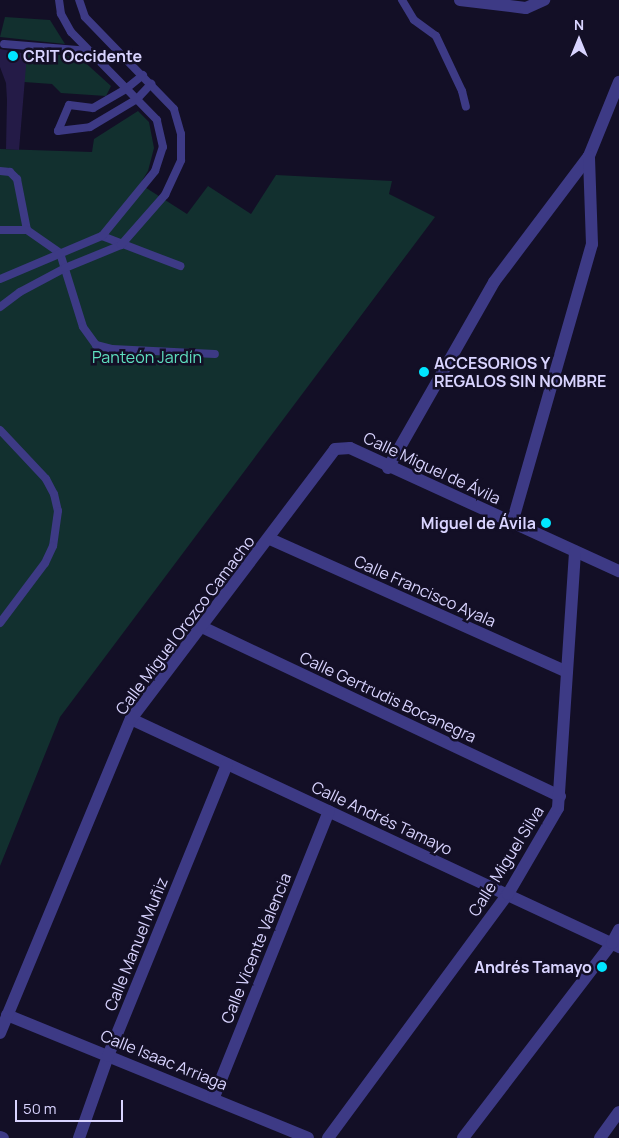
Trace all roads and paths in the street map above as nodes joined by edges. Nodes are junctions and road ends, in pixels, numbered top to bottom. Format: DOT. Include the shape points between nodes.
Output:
graph roads {
  1 [pos="59,0"];
  2 [pos="79,0"];
  3 [pos="402,0"];
  4 [pos="460,0"];
  5 [pos="544,0"];
  6 [pos="4,44"];
  7 [pos="90,51"];
  8 [pos="143,75"];
  9 [pos="619,82"];
  10 [pos="151,84"];
  11 [pos="126,89"];
  12 [pos="137,99"];
  13 [pos="466,106"];
  14 [pos="589,156"];
  15 [pos="0,171"];
  16 [pos="0,230"];
  17 [pos="27,230"];
  18 [pos="102,236"];
  19 [pos="121,246"];
  20 [pos="60,252"];
  21 [pos="180,266"];
  22 [pos="65,268"];
  23 [pos="0,279"];
  24 [pos="0,307"];
  25 [pos="215,354"];
  26 [pos="0,430"];
  27 [pos="340,447"];
  28 [pos="388,468"];
  29 [pos="512,524"];
  30 [pos="270,539"];
  31 [pos="575,552"];
  32 [pos="619,571"];
  33 [pos="0,623"];
  34 [pos="202,626"];
  35 [pos="567,672"];
  36 [pos="131,720"];
  37 [pos="226,764"];
  38 [pos="560,796"];
  39 [pos="329,811"];
  40 [pos="508,894"];
  41 [pos="619,930"];
  42 [pos="615,945"];
  43 [pos="7,1015"];
  44 [pos="0,1033"];
  45 [pos="108,1056"];
  46 [pos="214,1097"];
  47 [pos="619,1112"];
  48 [pos="79,1138"];
  49 [pos="308,1138"];
  50 [pos="328,1138"];
  51 [pos="462,1138"];
  52 [pos="600,1138"];
  1 -- 7 [label="lane" via="66,26"];
  2 -- 8 [label="lane" via="85,17"];
  3 -- 13 [label="lane" via="414,20 436,36"];
  4 -- 5 [label="street" via="526,8"];
  6 -- 7 [label="lane"];
  7 -- 11 [label="lane"];
  8 -- 10 [label="lane"];
  8 -- 11 [label="lane"];
  9 -- 14 [label="street"];
  10 -- 12 [label="lane"];
  10 -- 19 [label="lane" via="174,109 181,134 182,160 165,195"];
  11 -- 12 [label="lane"];
  11 -- 12 [label="lane" via="93,108 69,105 58,132 90,127"];
  12 -- 18 [label="lane" via="161,129 161,156 146,184"];
  14 -- 28 [label="street" via="494,282"];
  14 -- 29 [label="street" via="592,244"];
  15 -- 17 [label="lane" via="10,172 17,179"];
  16 -- 17 [label="lane"];
  17 -- 20 [label="lane"];
  18 -- 19 [label="lane"];
  18 -- 20 [label="lane"];
  19 -- 21 [label="lane"];
  19 -- 22 [label="lane"];
  20 -- 22 [label="lane"];
  20 -- 23 [label="lane"];
  22 -- 24 [label="lane" via="20,292"];
  22 -- 25 [label="lane" via="83,328 96,344 112,349"];
  26 -- 33 [label="lane" via="46,479 58,511 53,546 45,563"];
  27 -- 28 [label="street, Calle Miguel de Ávila" via="350,448"];
  27 -- 30 [label="street, Calle Miguel Orozco Camacho" via="331,452"];
  28 -- 29 [label="street, Calle Miguel de Ávila"];
  29 -- 31 [label="street, Calle Miguel de Ávila"];
  30 -- 34 [label="street, Calle Miguel Orozco Camacho"];
  30 -- 35 [label="street, Calle Francisco Ayala"];
  31 -- 32 [label="street, Calle Miguel de Ávila"];
  31 -- 35 [label="street, Calle Miguel Silva"];
  34 -- 36 [label="street, Calle Miguel Orozco Camacho"];
  34 -- 38 [label="street, Calle Gertrudis Bocanegra"];
  35 -- 38 [label="street, Calle Miguel Silva"];
  36 -- 37 [label="street, Calle Andrés Tamayo"];
  36 -- 43 [label="street, Calle Miguel Orozco Camacho"];
  37 -- 39 [label="street, Calle Andrés Tamayo"];
  37 -- 45 [label="street, Calle Manuel Muñiz"];
  38 -- 40 [label="street, Calle Miguel Silva" via="558,808"];
  39 -- 40 [label="street, Calle Andrés Tamayo"];
  39 -- 46 [label="street, Calle Vicente Valencia"];
  40 -- 42 [label="street, Calle Andrés Tamayo"];
  40 -- 50 [label="street, Calle Miguel Silva"];
  41 -- 42 [label="street"];
  42 -- 51 [label="street"];
  43 -- 44 [label="street, Calle Miguel Orozco Camacho"];
  43 -- 45 [label="street, Calle Isaac Arriaga"];
  45 -- 46 [label="street, Calle Isaac Arriaga"];
  45 -- 48 [label="street, Calle Manuel Muñiz"];
  46 -- 49 [label="street, Calle Isaac Arriaga"];
  47 -- 52 [label="street"];
}
